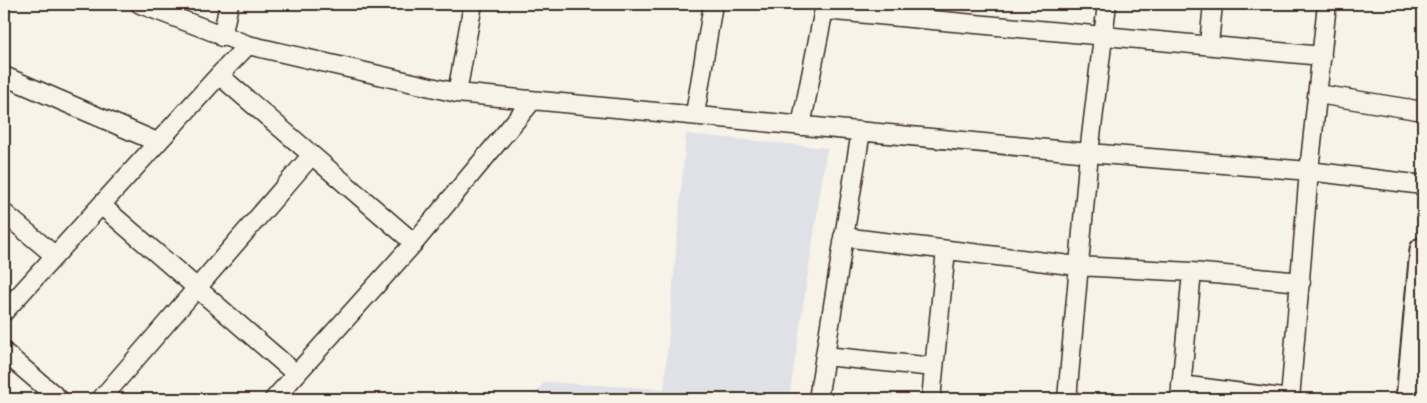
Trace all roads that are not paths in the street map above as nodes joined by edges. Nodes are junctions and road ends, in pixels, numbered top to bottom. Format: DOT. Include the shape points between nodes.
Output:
graph roads {
  1 [pos="140,4"];
  2 [pos="229,4"];
  3 [pos="473,4"];
  4 [pos="713,4"];
  5 [pos="1107,4"];
  6 [pos="1213,4"];
  7 [pos="1327,4"];
  8 [pos="824,7"];
  9 [pos="1104,34"];
  10 [pos="222,37"];
  11 [pos="1209,44"];
  12 [pos="248,46"];
  13 [pos="1322,56"];
  14 [pos="218,75"];
  15 [pos="4,76"];
  16 [pos="457,93"];
  17 [pos="1318,94"];
  18 [pos="532,101"];
  19 [pos="1423,111"];
  20 [pos="695,114"];
  21 [pos="801,126"];
  22 [pos="861,131"];
  23 [pos="157,142"];
  24 [pos="1089,153"];
  25 [pos="311,156"];
  26 [pos="1309,171"];
  27 [pos="1423,185"];
  28 [pos="102,205"];
  29 [pos="4,213"];
  30 [pos="844,237"];
  31 [pos="414,243"];
  32 [pos="946,250"];
  33 [pos="1423,250"];
  34 [pos="54,255"];
  35 [pos="1078,266"];
  36 [pos="1192,272"];
  37 [pos="1301,282"];
  38 [pos="197,288"];
  39 [pos="4,312"];
  40 [pos="4,352"];
  41 [pos="825,356"];
  42 [pos="934,367"];
  43 [pos="295,374"];
  44 [pos="1181,392"];
  45 [pos="59,399"];
  46 [pos="101,399"];
  47 [pos="274,399"];
  48 [pos="818,399"];
  49 [pos="931,399"];
  50 [pos="1067,399"];
  51 [pos="1290,399"];
  52 [pos="1409,399"];
  1 -- 10 [label="street"];
  2 -- 10 [label="street"];
  3 -- 16 [label="street"];
  4 -- 20 [label="street"];
  5 -- 9 [label="street"];
  6 -- 11 [label="street"];
  7 -- 13 [label="street"];
  8 -- 9 [label="street"];
  8 -- 21 [label="street"];
  9 -- 11 [label="street"];
  9 -- 24 [label="street"];
  10 -- 12 [label="street"];
  11 -- 13 [label="street"];
  12 -- 14 [label="street"];
  12 -- 16 [label="street"];
  13 -- 17 [label="street"];
  14 -- 23 [label="street"];
  14 -- 25 [label="street"];
  15 -- 23 [label="street"];
  16 -- 18 [label="street"];
  17 -- 19 [label="street"];
  17 -- 26 [label="street"];
  18 -- 20 [label="street"];
  18 -- 31 [label="street"];
  20 -- 21 [label="street"];
  21 -- 22 [label="street"];
  22 -- 24 [label="street"];
  22 -- 30 [label="street"];
  23 -- 28 [label="street"];
  24 -- 26 [label="street"];
  24 -- 35 [label="street"];
  25 -- 31 [label="street"];
  25 -- 38 [label="street"];
  26 -- 27 [label="street"];
  26 -- 37 [label="street"];
  28 -- 34 [label="street"];
  28 -- 38 [label="street"];
  29 -- 34 [label="street"];
  30 -- 32 [label="street"];
  30 -- 41 [label="street"];
  31 -- 43 [label="street"];
  32 -- 35 [label="street"];
  32 -- 42 [label="street"];
  33 -- 52 [label="main road"];
  34 -- 39 [label="street"];
  35 -- 36 [label="street"];
  35 -- 50 [label="street"];
  36 -- 37 [label="street"];
  36 -- 44 [label="street"];
  37 -- 51 [label="street"];
  38 -- 43 [label="street"];
  38 -- 46 [label="street"];
  40 -- 45 [label="street"];
  41 -- 42 [label="street"];
  41 -- 48 [label="street"];
  42 -- 49 [label="street"];
  43 -- 47 [label="street"];
  44 -- 51 [label="street"];
}
